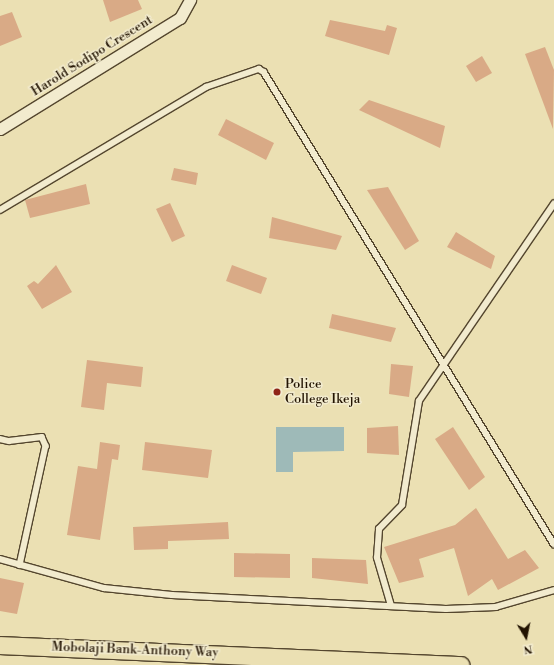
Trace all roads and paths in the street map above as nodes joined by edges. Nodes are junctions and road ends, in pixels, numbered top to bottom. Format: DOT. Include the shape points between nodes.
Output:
graph roads {
  1 [pos="190,0"];
  2 [pos="0,129"];
  3 [pos="554,204"];
  4 [pos="0,210"];
  5 [pos="442,363"];
  6 [pos="0,439"];
  7 [pos="554,544"];
  8 [pos="0,559"];
  9 [pos="20,566"];
  10 [pos="554,590"];
  11 [pos="391,606"];
  12 [pos="0,645"];
  13 [pos="461,665"];
  1 -- 2 [label="street, Harold Sodipo Crescent" via="180,18"];
  3 -- 5 [label="lane"];
  4 -- 5 [label="lane" via="206,87 259,69 264,72"];
  5 -- 7 [label="lane"];
  5 -- 11 [label="lane" via="419,401 402,505 379,529 377,558"];
  6 -- 9 [label="lane" via="9,441 42,437 46,446"];
  8 -- 9 [label="lane"];
  9 -- 11 [label="lane" via="104,588"];
  10 -- 11 [label="lane" via="496,607"];
  12 -- 13 [label="main road, Mobolaji Bank-Anthony Way"];
}
